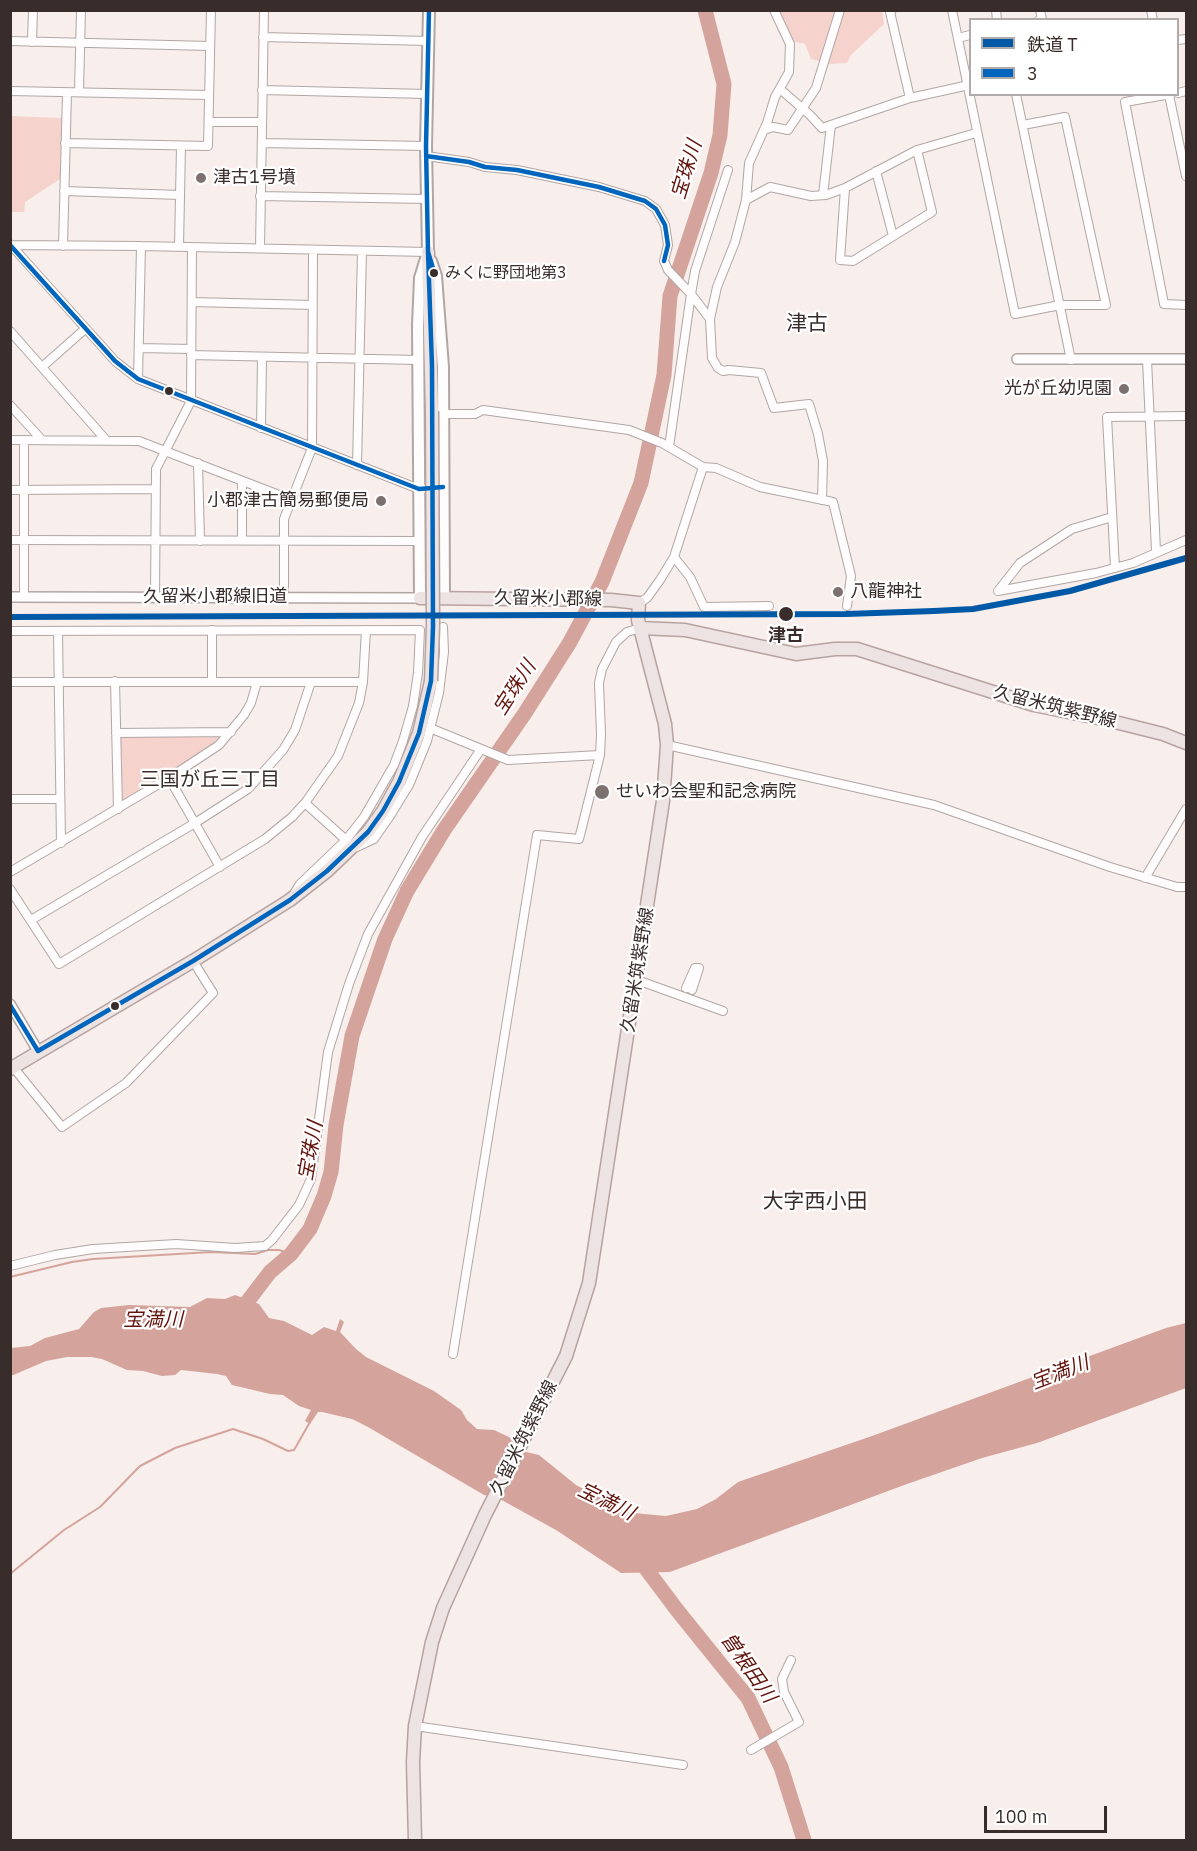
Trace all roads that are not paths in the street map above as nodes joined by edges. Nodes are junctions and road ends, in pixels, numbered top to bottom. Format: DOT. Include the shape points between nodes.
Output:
graph roads {
  1 [pos="33,10"];
  2 [pos="81,10"];
  3 [pos="211,10"];
  4 [pos="264,10"];
  5 [pos="429,10"];
  6 [pos="774,10"];
  7 [pos="840,10"];
  8 [pos="892,10"];
  9 [pos="952,10"];
  10 [pos="969,35"];
  11 [pos="263,37"];
  12 [pos="958,38"];
  13 [pos="10,41"];
  14 [pos="428,41"];
  15 [pos="32,42"];
  16 [pos="81,42"];
  17 [pos="210,46"];
  18 [pos="968,85"];
  19 [pos="780,89"];
  20 [pos="262,90"];
  21 [pos="10,91"];
  22 [pos="79,92"];
  23 [pos="67,93"];
  24 [pos="427,94"];
  25 [pos="209,95"];
  26 [pos="970,96"];
  27 [pos="1016,96"];
  28 [pos="1164,96"];
  29 [pos="1170,96"];
  30 [pos="910,98"];
  31 [pos="802,110"];
  32 [pos="209,122"];
  33 [pos="262,122"];
  34 [pos="831,125"];
  35 [pos="1023,125"];
  36 [pos="764,130"];
  37 [pos="976,133"];
  38 [pos="262,142"];
  39 [pos="65,143"];
  40 [pos="181,146"];
  41 [pos="917,150"];
  42 [pos="426,151"];
  43 [pos="728,170"];
  44 [pos="876,171"];
  45 [pos="1186,176"];
  46 [pos="845,188"];
  47 [pos="64,191"];
  48 [pos="180,195"];
  49 [pos="824,195"];
  50 [pos="260,196"];
  51 [pos="427,199"];
  52 [pos="746,200"];
  53 [pos="893,236"];
  54 [pos="11,245"];
  55 [pos="63,246"];
  56 [pos="141,246"];
  57 [pos="179,247"];
  58 [pos="192,247"];
  59 [pos="260,248"];
  60 [pos="313,250"];
  61 [pos="362,251"];
  62 [pos="428,252"];
  63 [pos="689,291"];
  64 [pos="192,302"];
  65 [pos="312,305"];
  66 [pos="1060,305"];
  67 [pos="1186,305"];
  68 [pos="710,319"];
  69 [pos="85,328"];
  70 [pos="10,331"];
  71 [pos="139,348"];
  72 [pos="191,352"];
  73 [pos="262,357"];
  74 [pos="311,358"];
  75 [pos="360,359"];
  76 [pos="1017,359"];
  77 [pos="1186,359"];
  78 [pos="418,360"];
  79 [pos="1071,360"];
  80 [pos="1147,360"];
  81 [pos="42,367"];
  82 [pos="138,379"];
  83 [pos="190,401"];
  84 [pos="10,405"];
  85 [pos="438,412"];
  86 [pos="1186,416"];
  87 [pos="1149,417"];
  88 [pos="261,428"];
  89 [pos="10,440"];
  90 [pos="24,440"];
  91 [pos="42,440"];
  92 [pos="106,440"];
  93 [pos="669,447"];
  94 [pos="312,448"];
  95 [pos="165,450"];
  96 [pos="198,463"];
  97 [pos="357,465"];
  98 [pos="703,467"];
  99 [pos="242,481"];
  100 [pos="443,488"];
  101 [pos="155,489"];
  102 [pos="419,489"];
  103 [pos="10,490"];
  104 [pos="24,490"];
  105 [pos="292,500"];
  106 [pos="822,500"];
  107 [pos="1112,517"];
  108 [pos="10,540"];
  109 [pos="23,540"];
  110 [pos="242,540"];
  111 [pos="283,540"];
  112 [pos="1186,540"];
  113 [pos="154,541"];
  114 [pos="200,541"];
  115 [pos="418,541"];
  116 [pos="1156,551"];
  117 [pos="674,557"];
  118 [pos="1115,567"];
  119 [pos="10,597"];
  120 [pos="24,597"];
  121 [pos="155,597"];
  122 [pos="284,597"];
  123 [pos="420,598"];
  124 [pos="444,598"];
  125 [pos="639,603"];
  126 [pos="769,606"];
  127 [pos="847,606"];
  128 [pos="443,627"];
  129 [pos="640,628"];
  130 [pos="213,630"];
  131 [pos="366,630"];
  132 [pos="10,631"];
  133 [pos="58,631"];
  134 [pos="58,681"];
  135 [pos="115,681"];
  136 [pos="10,682"];
  137 [pos="212,682"];
  138 [pos="257,682"];
  139 [pos="311,682"];
  140 [pos="363,682"];
  141 [pos="430,728"];
  142 [pos="231,732"];
  143 [pos="116,733"];
  144 [pos="1186,743"];
  145 [pos="667,745"];
  146 [pos="484,750"];
  147 [pos="600,755"];
  148 [pos="169,778"];
  149 [pos="60,798"];
  150 [pos="10,799"];
  151 [pos="306,803"];
  152 [pos="118,809"];
  153 [pos="1186,809"];
  154 [pos="195,823"];
  155 [pos="61,843"];
  156 [pos="348,845"];
  157 [pos="220,867"];
  158 [pos="10,873"];
  159 [pos="1145,878"];
  160 [pos="1186,887"];
  161 [pos="10,889"];
  162 [pos="31,920"];
  163 [pos="193,962"];
  164 [pos="637,980"];
  165 [pos="689,989"];
  166 [pos="685,998"];
  167 [pos="10,1004"];
  168 [pos="723,1011"];
  169 [pos="38,1051"];
  170 [pos="12,1068"];
  171 [pos="10,1266"];
  172 [pos="453,1354"];
  173 [pos="790,1660"];
  174 [pos="415,1726"];
  175 [pos="751,1750"];
  176 [pos="683,1765"];
  177 [pos="416,1840"];
  1 -- 15 [label="street"];
  2 -- 16 [label="street"];
  3 -- 17 [label="street"];
  4 -- 11 [label="street"];
  5 -- 14 [label="main road"];
  6 -- 19 [label="street" via="790,45 789,72"];
  7 -- 31 [label="street" via="816,88"];
  8 -- 30 [label="street"];
  9 -- 12 [label="street"];
  10 -- 12 [label="street"];
  11 -- 14 [label="street"];
  11 -- 20 [label="street"];
  12 -- 18 [label="street"];
  13 -- 15 [label="street"];
  14 -- 24 [label="main road"];
  15 -- 16 [label="street"];
  16 -- 17 [label="street"];
  16 -- 22 [label="street"];
  17 -- 25 [label="street"];
  18 -- 30 [label="street"];
  19 -- 31 [label="street"];
  19 -- 36 [label="street"];
  20 -- 24 [label="street"];
  20 -- 33 [label="street"];
  21 -- 23 [label="street"];
  22 -- 23 [label="street"];
  22 -- 25 [label="street"];
  23 -- 39 [label="street"];
  24 -- 42 [label="main road"];
  25 -- 32 [label="street"];
  26 -- 37 [label="street"];
  27 -- 35 [label="street"];
  28 -- 67 [label="street" via="1125,102 1164,304"];
  29 -- 45 [label="street"];
  30 -- 34 [label="street"];
  31 -- 34 [label="street" via="822,128"];
  31 -- 36 [label="street" via="788,130"];
  32 -- 33 [label="street"];
  32 -- 40 [label="street" via="208,146"];
  33 -- 38 [label="street"];
  34 -- 49 [label="street"];
  35 -- 66 [label="street"];
  35 -- 66 [label="street" via="1065,117 1106,305"];
  36 -- 52 [label="street" via="749,163"];
  37 -- 41 [label="street"];
  37 -- 66 [label="street" via="1016,314"];
  38 -- 42 [label="street"];
  38 -- 50 [label="street"];
  39 -- 40 [label="street"];
  39 -- 47 [label="street"];
  40 -- 48 [label="street"];
  41 -- 44 [label="street"];
  41 -- 53 [label="street" via="932,212"];
  42 -- 51 [label="main road"];
  42 -- 63 [label="street" via="484,167 599,187 645,201 656,209 665,225 668,246 664,261 668,270"];
  43 -- 63 [label="street"];
  44 -- 46 [label="street"];
  44 -- 53 [label="street"];
  46 -- 49 [label="street"];
  46 -- 53 [label="street" via="840,260 853,261"];
  47 -- 48 [label="street"];
  47 -- 55 [label="street"];
  48 -- 57 [label="street"];
  49 -- 52 [label="street" via="770,188"];
  50 -- 51 [label="street"];
  50 -- 59 [label="street"];
  51 -- 62 [label="main road"];
  52 -- 68 [label="street"];
  54 -- 55 [label="street"];
  54 -- 69 [label="street"];
  55 -- 56 [label="street"];
  56 -- 57 [label="street"];
  56 -- 71 [label="street"];
  57 -- 58 [label="street"];
  58 -- 59 [label="street"];
  58 -- 64 [label="street"];
  59 -- 60 [label="street"];
  60 -- 61 [label="street"];
  60 -- 65 [label="street"];
  61 -- 62 [label="street"];
  61 -- 75 [label="street"];
  62 -- 78 [label="main road" via="420,278"];
  62 -- 85 [label="main road"];
  63 -- 68 [label="street"];
  63 -- 93 [label="street"];
  64 -- 65 [label="street"];
  64 -- 72 [label="street"];
  65 -- 74 [label="street"];
  66 -- 79 [label="street"];
  68 -- 106 [label="street" via="712,358 718,368 761,373 774,408 808,404 823,461"];
  69 -- 81 [label="street"];
  69 -- 82 [label="street"];
  70 -- 81 [label="street"];
  71 -- 72 [label="street"];
  71 -- 82 [label="street"];
  72 -- 73 [label="street"];
  72 -- 83 [label="street"];
  73 -- 74 [label="street"];
  73 -- 88 [label="street"];
  74 -- 75 [label="street"];
  74 -- 94 [label="street"];
  75 -- 78 [label="street"];
  75 -- 97 [label="street"];
  76 -- 79 [label="street"];
  77 -- 80 [label="street"];
  78 -- 102 [label="main road"];
  79 -- 80 [label="street"];
  80 -- 87 [label="street"];
  81 -- 92 [label="street"];
  82 -- 83 [label="street"];
  83 -- 88 [label="street"];
  83 -- 95 [label="street"];
  84 -- 91 [label="street"];
  85 -- 93 [label="street" via="475,414 483,410 629,430"];
  85 -- 100 [label="main road"];
  85 -- 156 [label="main road, bridge" via="431,681 419,733 399,782 368,832"];
  86 -- 87 [label="street"];
  87 -- 107 [label="street" via="1107,417"];
  87 -- 116 [label="street"];
  88 -- 94 [label="street"];
  89 -- 90 [label="street"];
  90 -- 91 [label="street"];
  90 -- 104 [label="street"];
  91 -- 92 [label="street"];
  92 -- 95 [label="street" via="139,441"];
  93 -- 98 [label="street"];
  94 -- 97 [label="street"];
  94 -- 105 [label="street"];
  95 -- 96 [label="street"];
  95 -- 101 [label="street" via="156,469"];
  96 -- 99 [label="street"];
  96 -- 114 [label="street"];
  97 -- 102 [label="street"];
  98 -- 106 [label="street" via="716,468 760,487"];
  98 -- 117 [label="street"];
  99 -- 105 [label="street"];
  99 -- 110 [label="street"];
  100 -- 102 [label="street"];
  100 -- 124 [label="main road"];
  101 -- 104 [label="street"];
  101 -- 113 [label="street"];
  102 -- 115 [label="main road"];
  103 -- 104 [label="street"];
  104 -- 109 [label="street"];
  105 -- 111 [label="street" via="284,519"];
  106 -- 127 [label="street" via="833,502 851,576"];
  107 -- 118 [label="street"];
  107 -- 118 [label="street" via="1072,529 1020,563 998,591"];
  108 -- 109 [label="street"];
  109 -- 113 [label="street"];
  109 -- 120 [label="street"];
  110 -- 111 [label="street"];
  110 -- 114 [label="street"];
  111 -- 115 [label="street"];
  111 -- 122 [label="street"];
  112 -- 116 [label="street"];
  113 -- 114 [label="street"];
  113 -- 121 [label="street"];
  115 -- 123 [label="main road"];
  116 -- 118 [label="street"];
  117 -- 125 [label="street"];
  117 -- 126 [label="street" via="690,577 704,607"];
  119 -- 120 [label="street, 久留米小郡線旧道"];
  120 -- 121 [label="street, 久留米小郡線旧道"];
  121 -- 122 [label="street, 久留米小郡線旧道"];
  122 -- 123 [label="street, 久留米小郡線旧道"];
  123 -- 124 [label="main road, 久留米小郡線"];
  124 -- 125 [label="main road, 久留米小郡線"];
  125 -- 129 [label="main road"];
  128 -- 141 [label="street" via="441,682"];
  129 -- 144 [label="main road, 久留米筑紫野線" via="685,630 796,654 857,649 1034,705 1107,720"];
  129 -- 145 [label="main road, 久留米筑紫野線"];
  129 -- 147 [label="street" via="627,632 616,642 602,669"];
  130 -- 131 [label="street"];
  130 -- 133 [label="street"];
  130 -- 137 [label="street"];
  131 -- 140 [label="street"];
  131 -- 156 [label="street" via="420,630 418,673 413,706 394,765"];
  132 -- 133 [label="street"];
  133 -- 134 [label="street"];
  134 -- 135 [label="street"];
  134 -- 136 [label="street"];
  134 -- 149 [label="street"];
  135 -- 137 [label="street"];
  135 -- 143 [label="street"];
  137 -- 138 [label="street"];
  138 -- 139 [label="street"];
  138 -- 142 [label="street" via="251,703"];
  139 -- 140 [label="street"];
  139 -- 154 [label="street" via="295,730 283,750 249,789"];
  140 -- 151 [label="street" via="338,756"];
  141 -- 146 [label="street"];
  141 -- 156 [label="street" via="409,785 374,839"];
  142 -- 143 [label="street"];
  142 -- 148 [label="street" via="219,745"];
  143 -- 152 [label="street"];
  145 -- 159 [label="street" via="934,804"];
  145 -- 164 [label="main road, 久留米筑紫野線" via="663,801"];
  146 -- 147 [label="street" via="503,759"];
  146 -- 171 [label="street" via="422,837 368,934 328,1052 311,1179 299,1205 272,1240 265,1246 235,1248 176,1244 93,1249"];
  147 -- 172 [label="street" via="579,839 537,835"];
  148 -- 152 [label="street"];
  148 -- 154 [label="street"];
  149 -- 150 [label="street"];
  149 -- 155 [label="street"];
  151 -- 156 [label="street"];
  151 -- 157 [label="street" via="265,839"];
  152 -- 155 [label="street"];
  153 -- 159 [label="street"];
  154 -- 157 [label="street"];
  154 -- 162 [label="street"];
  155 -- 158 [label="street"];
  156 -- 163 [label="main road" via="290,900"];
  157 -- 162 [label="street" via="58,964"];
  159 -- 160 [label="street"];
  161 -- 162 [label="street"];
  163 -- 169 [label="main road"];
  163 -- 170 [label="street" via="213,993 126,1083 62,1127"];
  164 -- 166 [label="street"];
  164 -- 174 [label="main road, 久留米筑紫野線" via="589,1283 566,1356 485,1515 443,1608"];
  165 -- 166 [label="street"];
  166 -- 168 [label="street"];
  167 -- 169 [label="street"];
  169 -- 170 [label="main road"];
  173 -- 175 [label="street" via="782,1678 798,1722"];
  174 -- 176 [label="street"];
  174 -- 177 [label="main road, 久留米筑紫野線"];
}
